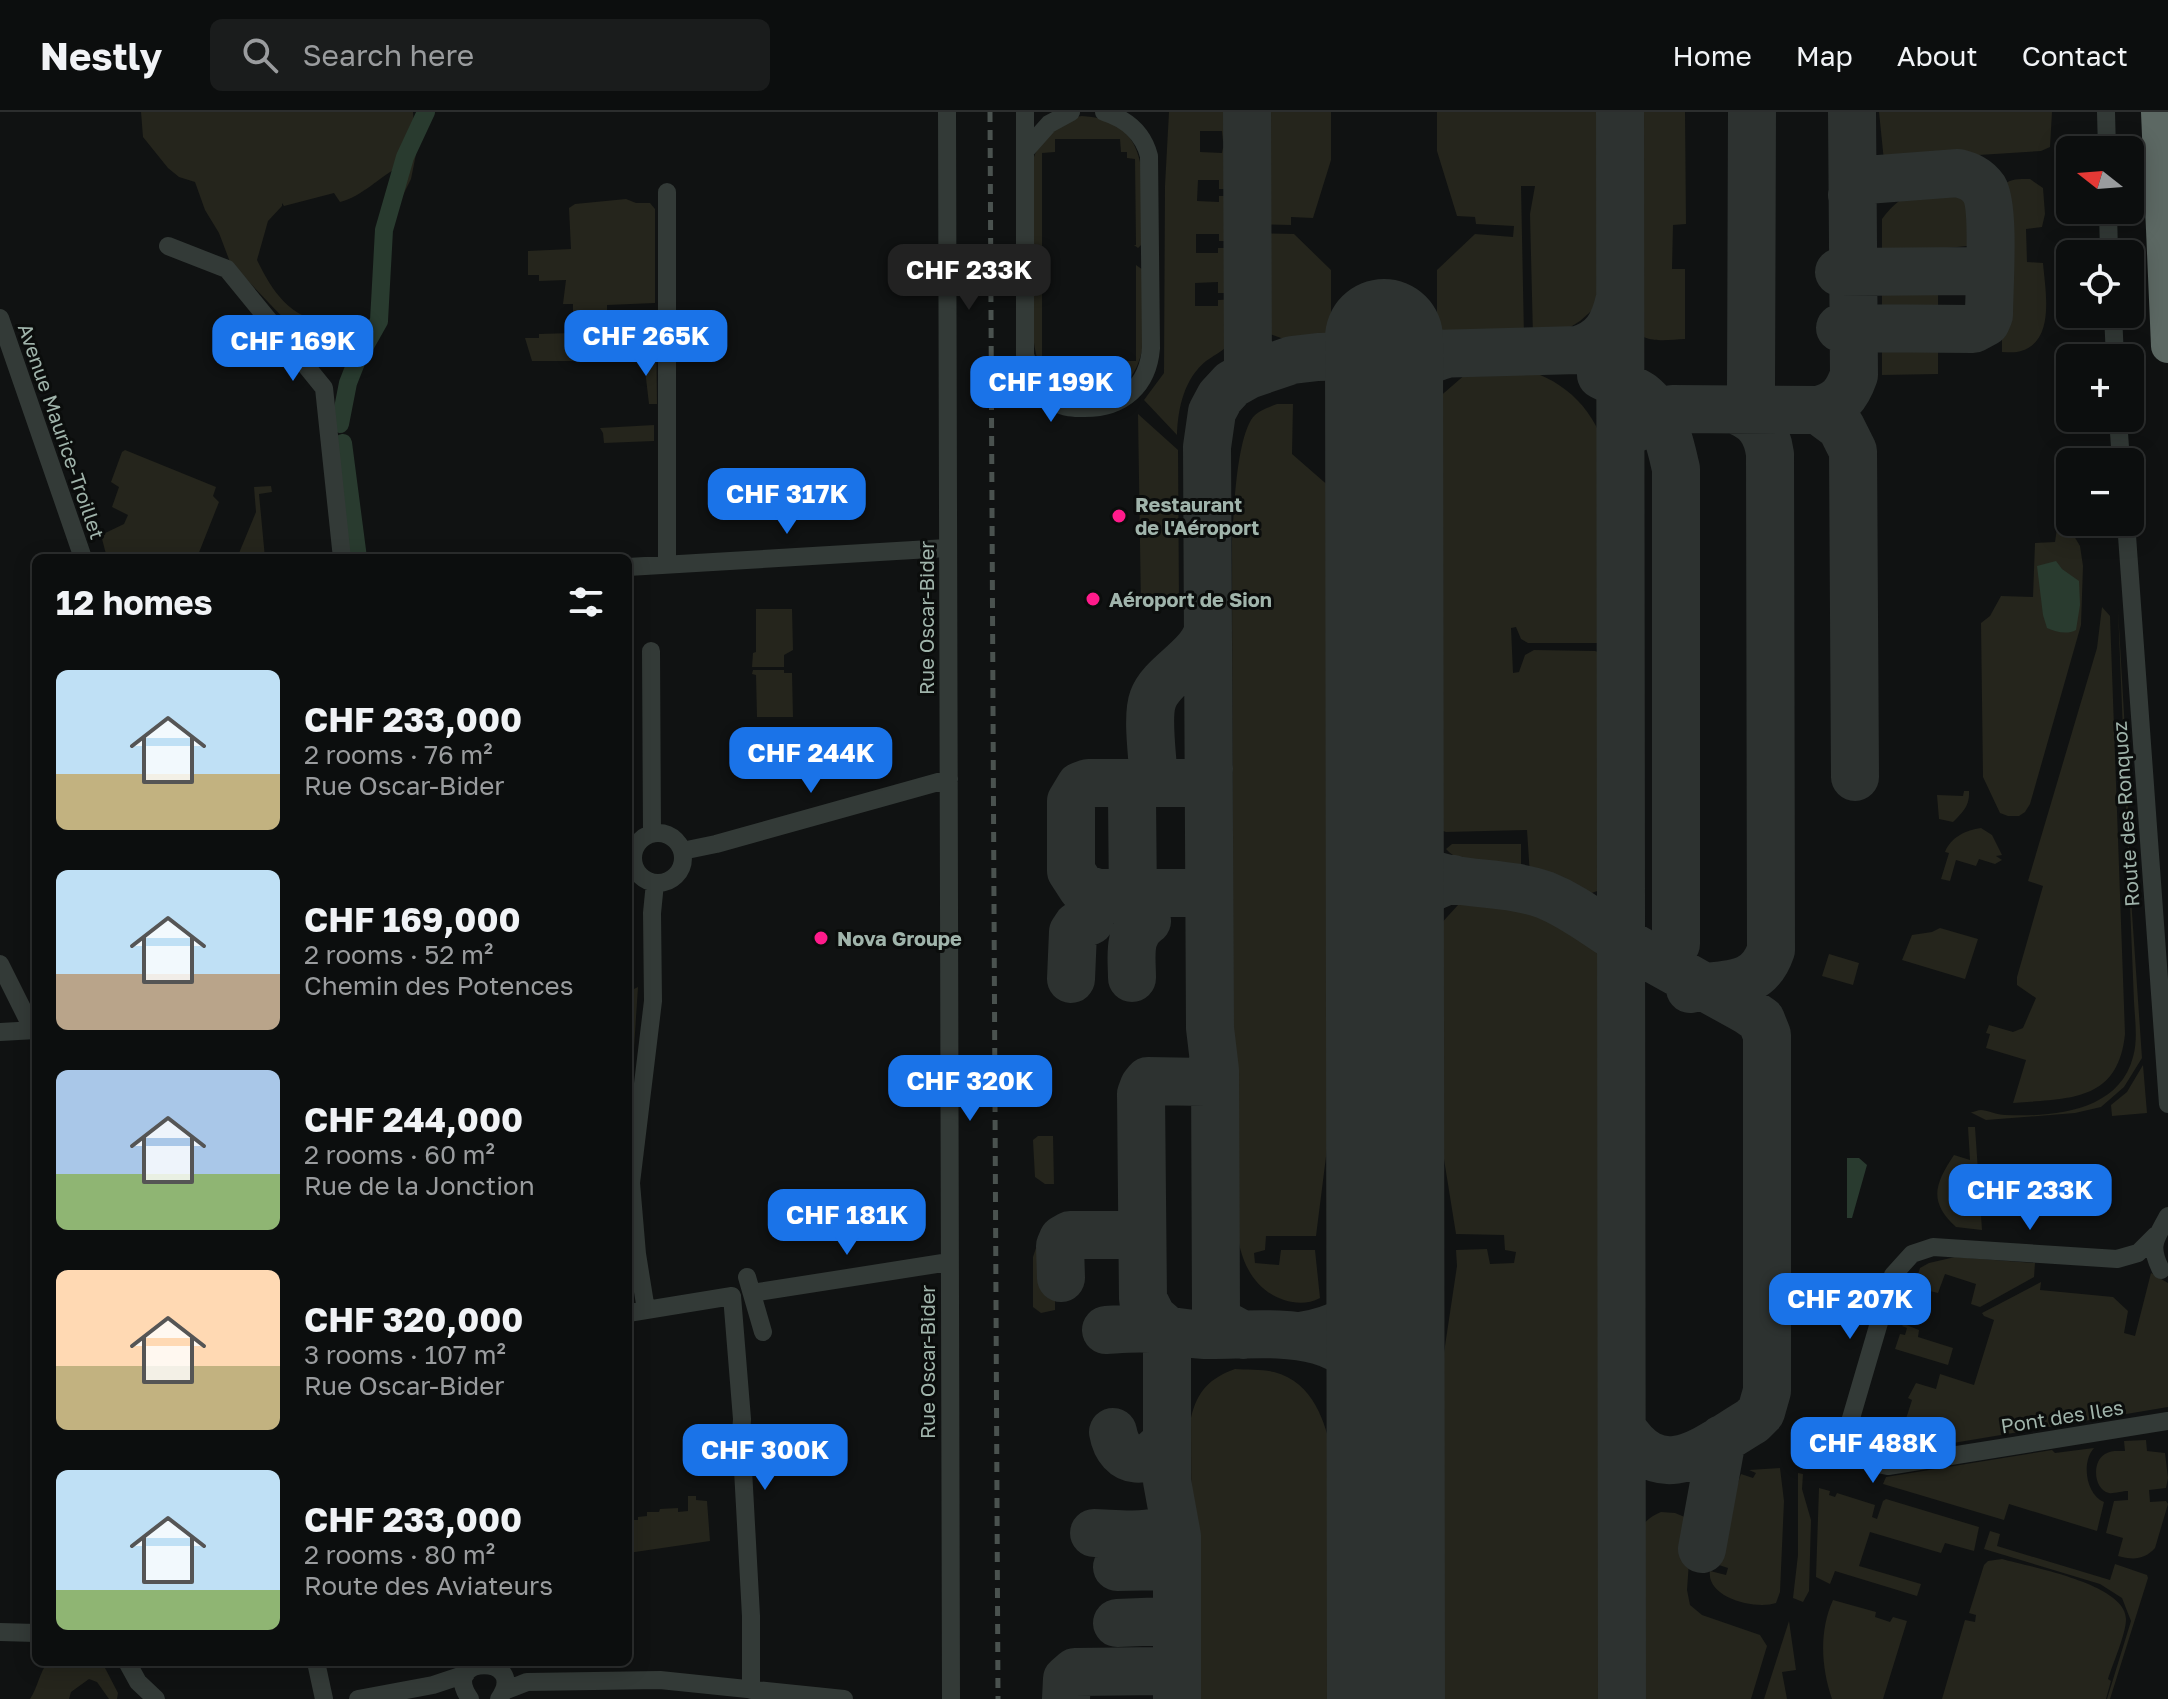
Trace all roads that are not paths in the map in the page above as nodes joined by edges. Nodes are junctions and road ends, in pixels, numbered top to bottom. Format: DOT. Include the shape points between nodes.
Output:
graph roads {
  1 [pos="947,112"];
  2 [pos="1025,112"];
  3 [pos="1071,112"];
  4 [pos="1104,112"];
  5 [pos="2106,112"];
  6 [pos="2158,112"];
  7 [pos="2107,136"];
  8 [pos="1025,151"];
  9 [pos="667,192"];
  10 [pos="168,246"];
  11 [pos="2,330"];
  12 [pos="2168,346"];
  13 [pos="2127,536"];
  14 [pos="947,548"];
  15 [pos="82,554"];
  16 [pos="342,554"];
  17 [pos="667,564"];
  18 [pos="632,567"];
  19 [pos="651,651"];
  20 [pos="949,779"];
  21 [pos="652,834"];
  22 [pos="682,851"];
  23 [pos="632,862"];
  24 [pos="632,867"];
  25 [pos="655,883"];
  26 [pos="0,964"];
  27 [pos="32,1026"];
  28 [pos="32,1030"];
  29 [pos="0,1032"];
  30 [pos="2168,1104"];
  31 [pos="632,1175"];
  32 [pos="632,1195"];
  33 [pos="2168,1216"];
  34 [pos="2162,1241"];
  35 [pos="2126,1258"];
  36 [pos="949,1262"];
  37 [pos="2164,1273"];
  38 [pos="637,1311"];
  39 [pos="763,1332"];
  40 [pos="2168,1421"];
  41 [pos="0,1632"];
  42 [pos="32,1633"];
  43 [pos="129,1666"];
  44 [pos="317,1666"];
  45 [pos="488,1679"];
  46 [pos="433,1685"];
  47 [pos="751,1690"];
  48 [pos="468,1697"];
  49 [pos="156,1699"];
  50 [pos="324,1699"];
  51 [pos="358,1699"];
  52 [pos="844,1699"];
  53 [pos="951,1699"];
  1 -- 14 [label="street, Rue Oscar-Bider"];
  2 -- 8 [label="street"];
  3 -- 8 [label="street" via="1049,124"];
  4 -- 8 [label="street" via="1133,128 1149,156 1151,348 1139,385 1101,407 1070,408 1053,401 1034,379 1025,355"];
  5 -- 7 [label="street"];
  6 -- 12 [label="highway"];
  9 -- 17 [label="street"];
  10 -- 16 [label="street" via="227,269 324,388"];
  11 -- 15 [label="street, Avenue Maurice-Troillet"];
  13 -- 30 [label="street, Route des Ronquoz"];
  14 -- 17 [label="street"];
  14 -- 20 [label="street, Rue Oscar-Bider"];
  17 -- 18 [label="street"];
  19 -- 21 [label="street"];
  20 -- 22 [label="street"];
  20 -- 36 [label="street, Rue Oscar-Bider"];
  21 -- 22 [label="street" via="673,838"];
  21 -- 23 [label="street" via="636,847"];
  22 -- 25 [label="street" via="677,875"];
  24 -- 25 [label="street"];
  25 -- 31 [label="street" via="653,1001"];
  26 -- 27 [label="street"];
  28 -- 29 [label="street"];
  32 -- 38 [label="street"];
  33 -- 34 [label="street"];
  34 -- 35 [label="street"];
  34 -- 37 [label="street" via="2154,1254"];
  35 -- 37 [label="street" via="2149,1262"];
  35 -- 40 [label="street, Pont des Iles" via="1933,1247 1912,1254 1893,1275 1849,1421 1850,1436 1862,1457 1888,1466"];
  36 -- 39 [label="street" via="749,1285"];
  36 -- 53 [label="street, Rue Oscar-Bider"];
  38 -- 47 [label="street" via="732,1296 742,1419"];
  41 -- 42 [label="street"];
  43 -- 49 [label="street"];
  44 -- 50 [label="street"];
  45 -- 46 [label="street"];
  45 -- 47 [label="street" via="660,1680"];
  45 -- 48 [label="street" via="464,1682"];
  46 -- 48 [label="street"];
  46 -- 51 [label="street"];
  47 -- 52 [label="street"];
}
